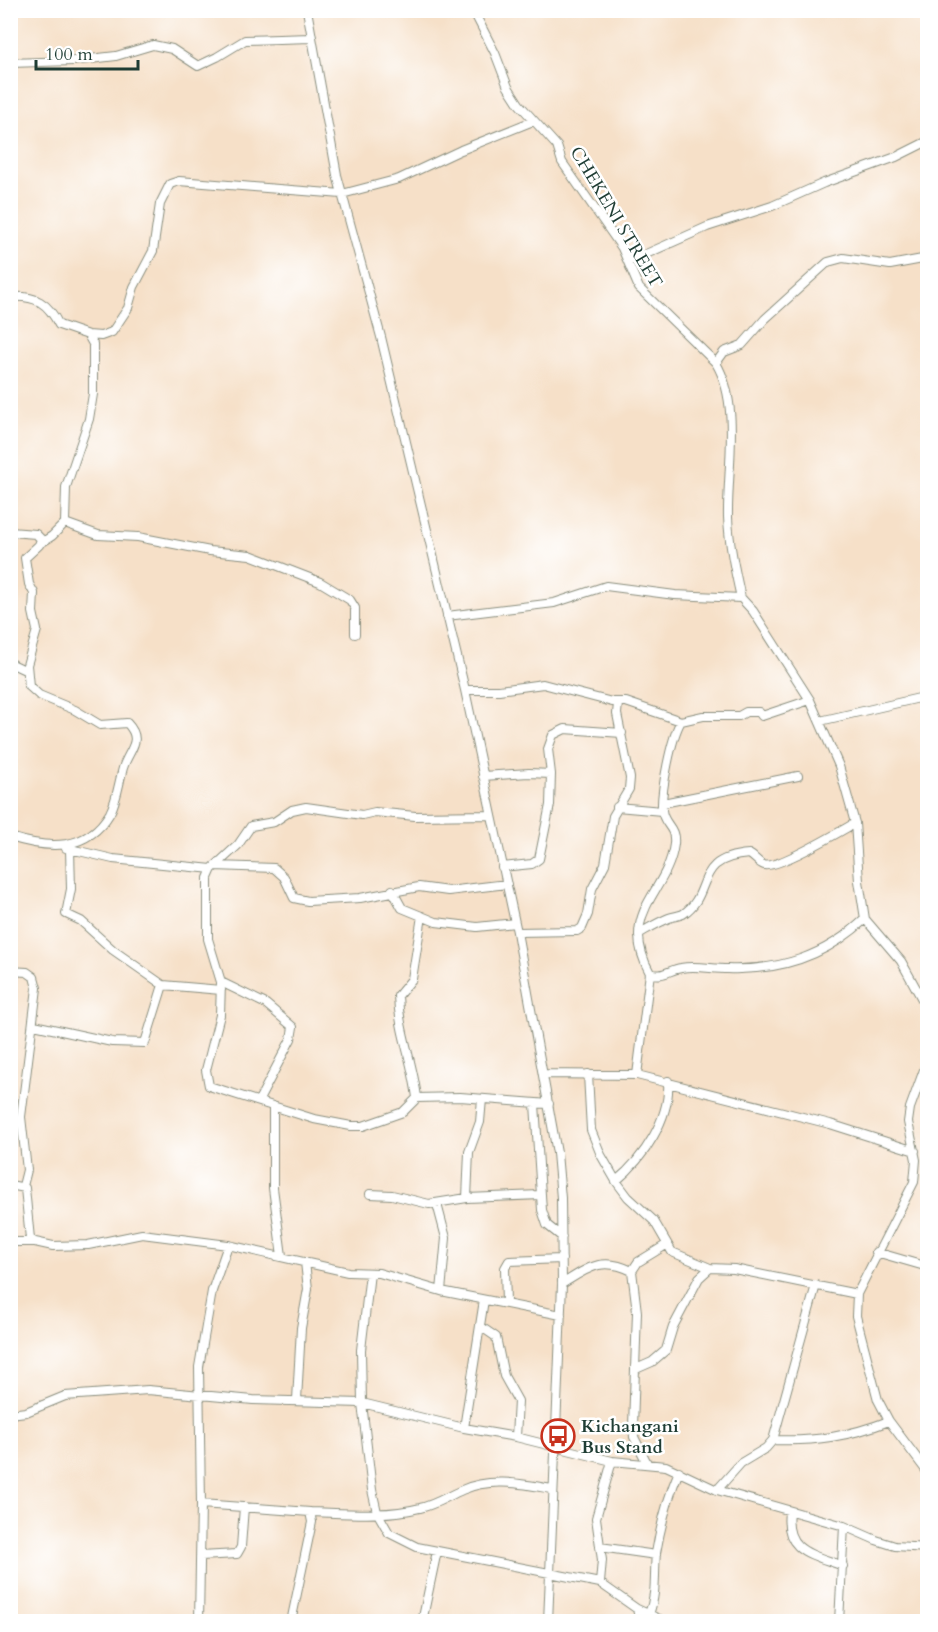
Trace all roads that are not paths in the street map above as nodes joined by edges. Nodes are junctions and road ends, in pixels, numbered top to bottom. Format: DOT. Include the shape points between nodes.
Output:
graph roads {
  1 [pos="307,10"];
  2 [pos="473,10"];
  3 [pos="311,38"];
  4 [pos="10,63"];
  5 [pos="533,121"];
  6 [pos="927,141"];
  7 [pos="342,194"];
  8 [pos="927,258"];
  9 [pos="628,262"];
  10 [pos="10,297"];
  11 [pos="88,335"];
  12 [pos="716,363"];
  13 [pos="65,523"];
  14 [pos="10,532"];
  15 [pos="41,543"];
  16 [pos="741,598"];
  17 [pos="447,616"];
  18 [pos="355,633"];
  19 [pos="10,663"];
  20 [pos="27,671"];
  21 [pos="465,690"];
  22 [pos="927,696"];
  23 [pos="810,700"];
  24 [pos="618,703"];
  25 [pos="681,721"];
  26 [pos="820,721"];
  27 [pos="622,733"];
  28 [pos="551,774"];
  29 [pos="483,776"];
  30 [pos="798,776"];
  31 [pos="617,807"];
  32 [pos="662,807"];
  33 [pos="490,815"];
  34 [pos="855,823"];
  35 [pos="10,837"];
  36 [pos="61,846"];
  37 [pos="70,849"];
  38 [pos="502,867"];
  39 [pos="214,868"];
  40 [pos="507,884"];
  41 [pos="392,890"];
  42 [pos="422,916"];
  43 [pos="865,919"];
  44 [pos="516,927"];
  45 [pos="640,933"];
  46 [pos="10,971"];
  47 [pos="650,974"];
  48 [pos="163,985"];
  49 [pos="221,986"];
  50 [pos="927,1010"];
  51 [pos="34,1025"];
  52 [pos="927,1059"];
  53 [pos="543,1074"];
  54 [pos="588,1074"];
  55 [pos="637,1075"];
  56 [pos="668,1081"];
  57 [pos="417,1098"];
  58 [pos="482,1099"];
  59 [pos="259,1100"];
  60 [pos="535,1104"];
  61 [pos="549,1104"];
  62 [pos="273,1107"];
  63 [pos="915,1150"];
  64 [pos="616,1181"];
  65 [pos="10,1185"];
  66 [pos="23,1186"];
  67 [pos="370,1194"];
  68 [pos="541,1195"];
  69 [pos="467,1198"];
  70 [pos="438,1204"];
  71 [pos="562,1237"];
  72 [pos="10,1242"];
  73 [pos="35,1242"];
  74 [pos="228,1245"];
  75 [pos="666,1245"];
  76 [pos="876,1252"];
  77 [pos="282,1256"];
  78 [pos="562,1259"];
  79 [pos="305,1262"];
  80 [pos="927,1267"];
  81 [pos="710,1268"];
  82 [pos="632,1271"];
  83 [pos="370,1272"];
  84 [pos="562,1284"];
  85 [pos="816,1285"];
  86 [pos="441,1291"];
  87 [pos="857,1294"];
  88 [pos="484,1300"];
  89 [pos="506,1304"];
  90 [pos="561,1315"];
  91 [pos="480,1326"];
  92 [pos="636,1369"];
  93 [pos="199,1394"];
  94 [pos="297,1400"];
  95 [pos="362,1403"];
  96 [pos="10,1414"];
  97 [pos="889,1420"];
  98 [pos="464,1428"];
  99 [pos="516,1437"];
  100 [pos="773,1440"];
  101 [pos="553,1447"];
  102 [pos="612,1461"];
  103 [pos="647,1463"];
  104 [pos="679,1471"];
  105 [pos="927,1473"];
  106 [pos="552,1489"];
  107 [pos="717,1490"];
  108 [pos="201,1504"];
  109 [pos="244,1507"];
  110 [pos="310,1512"];
  111 [pos="377,1512"];
  112 [pos="789,1512"];
  113 [pos="844,1527"];
  114 [pos="600,1546"];
  115 [pos="927,1548"];
  116 [pos="437,1551"];
  117 [pos="656,1555"];
  118 [pos="201,1556"];
  119 [pos="843,1566"];
  120 [pos="551,1574"];
  121 [pos="600,1583"];
  122 [pos="638,1609"];
  123 [pos="649,1614"];
  124 [pos="199,1622"];
  125 [pos="291,1622"];
  126 [pos="422,1622"];
  127 [pos="548,1622"];
  128 [pos="640,1622"];
  129 [pos="666,1622"];
  130 [pos="839,1622"];
  1 -- 3 [label="street"];
  2 -- 5 [label="street, CHEKENI STREET" via="508,87"];
  3 -- 4 [label="street" via="245,40 198,66 172,48 153,45 105,57"];
  3 -- 7 [label="street"];
  5 -- 7 [label="street" via="399,179"];
  5 -- 9 [label="street, CHEKENI STREET" via="556,146 562,162"];
  6 -- 9 [label="street" via="896,157 707,227"];
  7 -- 11 [label="street" via="178,181 170,184 159,204 153,251 128,308 112,332"];
  7 -- 17 [label="street" via="381,337"];
  8 -- 12 [label="street" via="890,265 843,258 828,262 742,345 724,352"];
  9 -- 12 [label="street, CHEKENI STREET" via="647,298"];
  10 -- 11 [label="street" via="47,304 58,325"];
  11 -- 13 [label="street" via="93,344 93,394 89,419 66,487"];
  12 -- 16 [label="street" via="729,389 728,519"];
  13 -- 15 [label="street"];
  13 -- 18 [label="street" via="98,535 138,537 250,555 320,582 350,600 355,608"];
  14 -- 15 [label="street" via="36,534"];
  15 -- 20 [label="street" via="24,558 34,593 37,634"];
  16 -- 17 [label="street" via="606,586 554,603"];
  16 -- 23 [label="street"];
  17 -- 21 [label="street"];
  19 -- 20 [label="street"];
  20 -- 36 [label="street" via="34,692 100,725 128,723 137,736 111,811 103,823 78,842"];
  21 -- 24 [label="street" via="543,684"];
  21 -- 29 [label="street"];
  22 -- 26 [label="street"];
  23 -- 25 [label="street" via="762,716 759,712 746,712 739,716 703,716"];
  23 -- 26 [label="street"];
  24 -- 25 [label="street" via="626,702"];
  24 -- 27 [label="street"];
  25 -- 32 [label="street" via="671,743"];
  26 -- 34 [label="street"];
  27 -- 28 [label="street" via="558,731 548,749"];
  27 -- 31 [label="street" via="630,778 629,789"];
  28 -- 29 [label="street"];
  28 -- 38 [label="street" via="548,818 540,841 539,860"];
  29 -- 33 [label="street"];
  30 -- 32 [label="street"];
  31 -- 32 [label="street"];
  31 -- 44 [label="street" via="608,834 605,864 592,889 582,928 564,932"];
  32 -- 45 [label="street" via="674,829 674,845 650,895"];
  33 -- 38 [label="street"];
  33 -- 39 [label="street" via="362,815 299,807 274,822 251,826"];
  34 -- 43 [label="street" via="858,881"];
  34 -- 45 [label="street" via="769,866 748,854 717,862 682,915"];
  35 -- 36 [label="street"];
  36 -- 37 [label="street"];
  37 -- 39 [label="street" via="124,861"];
  37 -- 48 [label="street" via="71,889 66,914 81,921 113,950"];
  38 -- 40 [label="street"];
  39 -- 41 [label="street" via="274,868 298,900 360,898"];
  39 -- 49 [label="street" via="208,878 207,931"];
  40 -- 41 [label="street" via="448,891 418,887"];
  40 -- 44 [label="street"];
  41 -- 42 [label="street" via="402,909"];
  42 -- 44 [label="street" via="453,925"];
  42 -- 57 [label="street" via="412,979 398,996 401,1033"];
  43 -- 47 [label="street" via="833,945 794,963 730,969 681,968 661,975"];
  43 -- 50 [label="street" via="901,961"];
  44 -- 53 [label="street"];
  45 -- 47 [label="street" via="641,951"];
  46 -- 51 [label="street" via="27,972 34,977 38,988"];
  47 -- 55 [label="street"];
  48 -- 49 [label="street"];
  48 -- 51 [label="street" via="145,1043 112,1042"];
  49 -- 59 [label="street" via="220,1015 206,1070 207,1083"];
  49 -- 59 [label="street" via="266,1004 293,1027 291,1039"];
  51 -- 66 [label="street" via="21,1117 27,1170"];
  52 -- 63 [label="street" via="908,1122"];
  53 -- 54 [label="street"];
  53 -- 61 [label="street"];
  54 -- 55 [label="street"];
  54 -- 64 [label="street" via="591,1130"];
  55 -- 56 [label="street"];
  56 -- 63 [label="street"];
  56 -- 64 [label="street" via="668,1099 661,1119 642,1153"];
  57 -- 58 [label="street"];
  57 -- 62 [label="street" via="403,1112 363,1126 339,1125"];
  58 -- 60 [label="street"];
  58 -- 69 [label="street" via="480,1122 469,1152"];
  59 -- 62 [label="street"];
  60 -- 61 [label="street"];
  60 -- 68 [label="street"];
  61 -- 71 [label="street"];
  62 -- 77 [label="street" via="273,1188"];
  63 -- 76 [label="street" via="914,1182"];
  64 -- 75 [label="street" via="654,1221"];
  65 -- 66 [label="street"];
  66 -- 73 [label="street" via="28,1232"];
  67 -- 70 [label="street"];
  68 -- 69 [label="street"];
  68 -- 71 [label="street" via="547,1225"];
  69 -- 70 [label="street"];
  70 -- 86 [label="street" via="446,1238"];
  71 -- 78 [label="street"];
  72 -- 73 [label="street"];
  73 -- 74 [label="street" via="52,1246 88,1245 142,1234"];
  74 -- 77 [label="street"];
  74 -- 93 [label="street" via="211,1300 200,1356"];
  75 -- 81 [label="street" via="672,1252"];
  75 -- 82 [label="street"];
  76 -- 80 [label="street"];
  76 -- 87 [label="street"];
  77 -- 79 [label="street"];
  78 -- 84 [label="street"];
  78 -- 89 [label="street" via="509,1261 505,1268"];
  79 -- 83 [label="street" via="348,1272"];
  79 -- 94 [label="street" via="308,1289 301,1328"];
  81 -- 85 [label="street"];
  81 -- 92 [label="street" via="699,1278 673,1327 666,1350"];
  82 -- 84 [label="street" via="605,1263"];
  82 -- 92 [label="street" via="637,1312"];
  83 -- 86 [label="street"];
  83 -- 95 [label="street" via="361,1350"];
  84 -- 90 [label="street"];
  85 -- 87 [label="street"];
  85 -- 100 [label="street"];
  86 -- 88 [label="street"];
  87 -- 97 [label="street" via="856,1316 863,1347 878,1400"];
  88 -- 89 [label="street"];
  88 -- 91 [label="street"];
  89 -- 90 [label="street"];
  90 -- 101 [label="street"];
  91 -- 98 [label="street"];
  91 -- 99 [label="street" via="496,1337 504,1376 518,1401"];
  92 -- 103 [label="street" via="633,1430"];
  93 -- 94 [label="street"];
  93 -- 96 [label="street" via="148,1390 76,1394"];
  93 -- 108 [label="street"];
  94 -- 95 [label="street"];
  95 -- 98 [label="street"];
  95 -- 111 [label="street" via="367,1463"];
  97 -- 100 [label="street" via="838,1438"];
  97 -- 105 [label="street"];
  98 -- 99 [label="street"];
  99 -- 101 [label="street"];
  100 -- 107 [label="street" via="741,1463"];
  101 -- 102 [label="street"];
  101 -- 106 [label="street"];
  102 -- 103 [label="street"];
  102 -- 114 [label="street" via="596,1518"];
  103 -- 104 [label="street"];
  104 -- 107 [label="street"];
  104 -- 117 [label="street" via="668,1499"];
  106 -- 111 [label="street" via="483,1483 419,1508"];
  106 -- 120 [label="street"];
  107 -- 112 [label="street"];
  108 -- 109 [label="street"];
  108 -- 118 [label="street"];
  109 -- 110 [label="street"];
  109 -- 118 [label="street" via="237,1554"];
  110 -- 111 [label="street"];
  110 -- 125 [label="street" via="312,1522"];
  111 -- 116 [label="street" via="394,1538"];
  112 -- 113 [label="street"];
  112 -- 119 [label="street" via="788,1532 796,1544 809,1554"];
  113 -- 115 [label="street" via="896,1546"];
  113 -- 119 [label="street"];
  114 -- 117 [label="street"];
  114 -- 121 [label="street"];
  116 -- 120 [label="street"];
  116 -- 126 [label="street"];
  117 -- 123 [label="street"];
  118 -- 124 [label="street"];
  119 -- 130 [label="street"];
  120 -- 121 [label="street"];
  120 -- 127 [label="street"];
  121 -- 122 [label="street"];
  122 -- 123 [label="street"];
  122 -- 128 [label="street"];
  123 -- 129 [label="street"];
}
